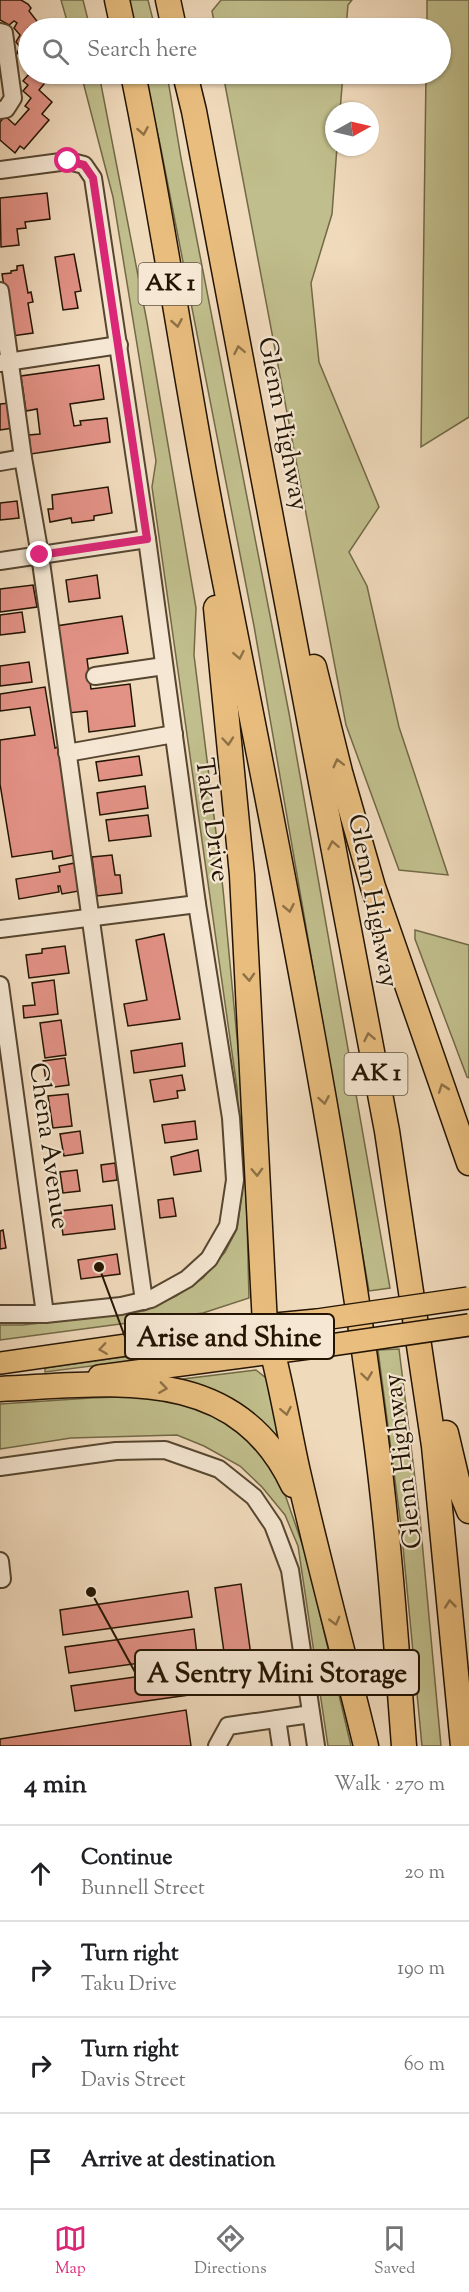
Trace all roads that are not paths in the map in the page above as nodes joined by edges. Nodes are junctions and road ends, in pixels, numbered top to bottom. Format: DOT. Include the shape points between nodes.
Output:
graph roads {
  1 [pos="117,0"];
  2 [pos="168,0"];
  3 [pos="121,18"];
  4 [pos="172,18"];
  5 [pos="0,32"];
  6 [pos="134,84"];
  7 [pos="188,84"];
  8 [pos="0,110"];
  9 [pos="0,170"];
  10 [pos="0,291"];
  11 [pos="119,345"];
  12 [pos="4,362"];
  13 [pos="250,407"];
  14 [pos="23,458"];
  15 [pos="0,462"];
  16 [pos="208,495"];
  17 [pos="147,539"];
  18 [pos="40,555"];
  19 [pos="0,561"];
  20 [pos="164,666"];
  21 [pos="95,676"];
  22 [pos="174,734"];
  23 [pos="67,753"];
  24 [pos="197,904"];
  25 [pos="91,917"];
  26 [pos="0,929"];
  27 [pos="0,985"];
  28 [pos="387,1131"];
  29 [pos="469,1163"];
  30 [pos="468,1298"];
  31 [pos="144,1301"];
  32 [pos="0,1314"];
  33 [pos="45,1314"];
  34 [pos="265,1325"];
  35 [pos="469,1325"];
  36 [pos="274,1354"];
  37 [pos="0,1363"];
  38 [pos="0,1389"];
  39 [pos="0,1467"];
  40 [pos="469,1511"];
  41 [pos="0,1561"];
  42 [pos="0,1579"];
  43 [pos="327,1591"];
  44 [pos="311,1714"];
  45 [pos="278,1719"];
  46 [pos="217,1746"];
  47 [pos="281,1746"];
  48 [pos="316,1746"];
  49 [pos="366,1746"];
  50 [pos="404,1746"];
  51 [pos="464,1746"];
  1 -- 3 [label="highway"];
  2 -- 4 [label="highway"];
  5 -- 8 [label="street" via="4,33 13,98 6,109"];
  6 -- 16 [label="highway, Glenn Highway / AK 1, one-way"];
  13 -- 7 [label="highway, Glenn Highway / AK 1, one-way"];
  9 -- 11 [label="street, Taku Drive" via="68,161 84,165 93,178"];
  10 -- 12 [label="street"];
  11 -- 12 [label="street"];
  11 -- 17 [label="street, Taku Drive"];
  12 -- 14 [label="street"];
  28 -- 13 [label="highway, Glenn Highway / AK 1, one-way"];
  29 -- 13 [label="highway, one-way" via="373,887 340,772"];
  14 -- 15 [label="street"];
  14 -- 18 [label="street"];
  16 -- 34 [label="highway, one-way" via="243,886"];
  16 -- 50 [label="highway, Glenn Highway / AK 1, one-way" via="342,1204 388,1537"];
  17 -- 18 [label="street"];
  17 -- 20 [label="street, Taku Drive"];
  18 -- 19 [label="street"];
  18 -- 23 [label="street"];
  20 -- 21 [label="street"];
  20 -- 22 [label="street, Taku Drive"];
  22 -- 23 [label="street"];
  22 -- 24 [label="street, Taku Drive"];
  23 -- 25 [label="street"];
  24 -- 25 [label="street"];
  24 -- 31 [label="street, Taku Drive" via="231,1118 233,1191 228,1226 209,1259 187,1280"];
  25 -- 26 [label="street"];
  25 -- 31 [label="street"];
  27 -- 33 [label="street, Chena Avenue"];
  28 -- 40 [label="highway" via="416,1262 451,1457"];
  51 -- 28 [label="highway, Glenn Highway / AK 1, one-way" via="434,1446"];
  30 -- 34 [label="main road, bridge"];
  31 -- 33 [label="street, Taku Drive"];
  32 -- 33 [label="street, Taku Drive"];
  34 -- 36 [label="highway"];
  34 -- 37 [label="main road, one-way"];
  35 -- 36 [label="main road, bridge"];
  36 -- 38 [label="main road"];
  36 -- 43 [label="highway, one-way"];
  38 -- 43 [label="highway, one-way" via="109,1384 164,1387 194,1394 227,1410 259,1435 290,1478"];
  39 -- 44 [label="street" via="116,1451 165,1450 219,1469 228,1476 254,1497 273,1525 290,1570"];
  41 -- 42 [label="street"];
  43 -- 49 [label="highway, one-way"];
  44 -- 45 [label="street"];
  44 -- 48 [label="street"];
  45 -- 46 [label="street" via="228,1726"];
  45 -- 47 [label="street"];
}
